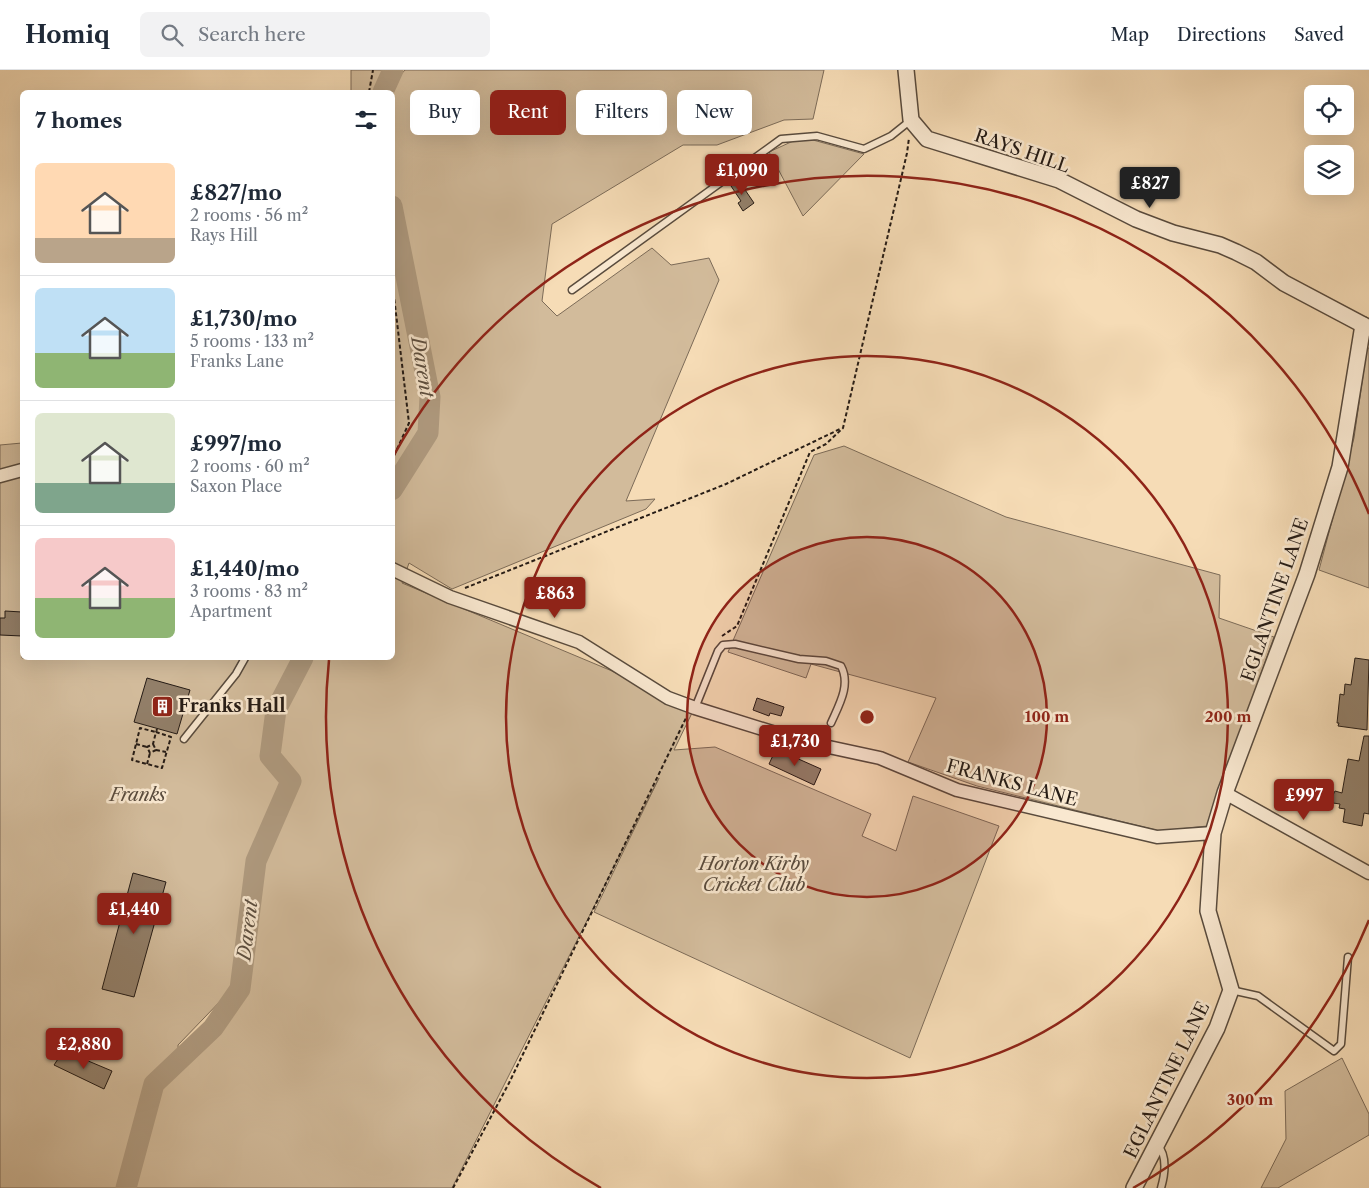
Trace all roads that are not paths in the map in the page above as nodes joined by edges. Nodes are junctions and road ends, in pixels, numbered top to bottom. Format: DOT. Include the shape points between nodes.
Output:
graph roads {
  1 [pos="906,70"];
  2 [pos="911,120"];
  3 [pos="572,290"];
  4 [pos="1366,326"];
  5 [pos="20,471"];
  6 [pos="0,476"];
  7 [pos="396,571"];
  8 [pos="244,660"];
  9 [pos="694,707"];
  10 [pos="831,723"];
  11 [pos="184,739"];
  12 [pos="1225,793"];
  13 [pos="1213,833"];
  14 [pos="1369,873"];
  15 [pos="1348,957"];
  16 [pos="1231,990"];
  17 [pos="1156,1144"];
  18 [pos="1134,1188"];
  19 [pos="1161,1188"];
  1 -- 2 [label="street"];
  2 -- 3 [label="lane" via="891,136 864,149 817,136 781,139"];
  2 -- 4 [label="street, RAYS HILL" via="928,139 1059,180 1136,219 1236,252 1284,283"];
  4 -- 12 [label="street, EGLANTINE LANE" via="1340,467 1306,574"];
  5 -- 6 [label="street"];
  7 -- 9 [label="street, FRANKS LANE" via="450,597 579,642 668,698"];
  8 -- 11 [label="lane"];
  9 -- 10 [label="lane" via="718,650 735,644 841,666 846,675 845,686"];
  9 -- 13 [label="street, FRANKS LANE" via="801,741 880,758 957,790 1157,838"];
  12 -- 13 [label="street, EGLANTINE LANE"];
  12 -- 14 [label="street"];
  13 -- 16 [label="street, EGLANTINE LANE" via="1208,911"];
  15 -- 16 [label="lane" via="1341,1044 1334,1051 1258,996"];
  16 -- 17 [label="street, EGLANTINE LANE" via="1217,1028"];
  17 -- 18 [label="street, EGLANTINE LANE"];
  17 -- 19 [label="lane" via="1163,1150 1165,1162"];
}
